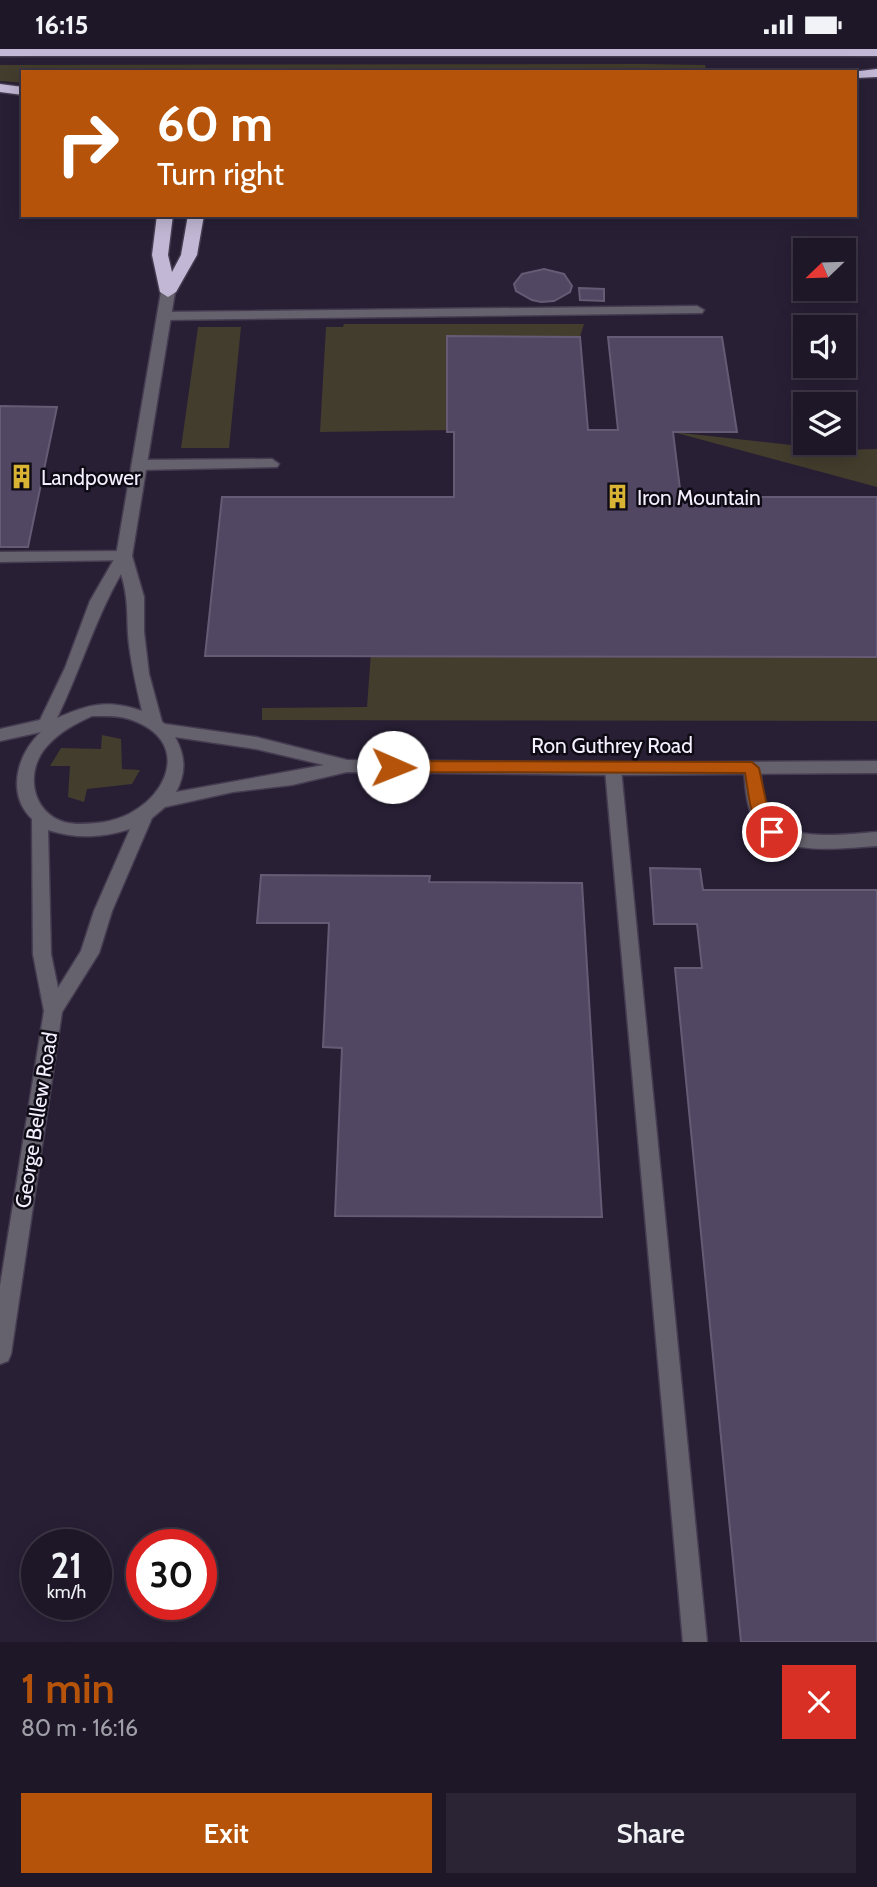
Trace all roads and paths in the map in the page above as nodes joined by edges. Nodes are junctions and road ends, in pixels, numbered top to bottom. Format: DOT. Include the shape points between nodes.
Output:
graph roads {
  1 [pos="0,52"];
  2 [pos="877,52"];
  3 [pos="877,73"];
  4 [pos="857,74"];
  5 [pos="0,88"];
  6 [pos="21,91"];
  7 [pos="165,217"];
  8 [pos="197,217"];
  9 [pos="168,292"];
  10 [pos="698,310"];
  11 [pos="164,316"];
  12 [pos="272,464"];
  13 [pos="139,465"];
  14 [pos="124,556"];
  15 [pos="0,557"];
  16 [pos="46,725"];
  17 [pos="158,726"];
  18 [pos="0,735"];
  19 [pos="348,766"];
  20 [pos="877,767"];
  21 [pos="752,768"];
  22 [pos="613,769"];
  23 [pos="160,803"];
  24 [pos="145,815"];
  25 [pos="39,822"];
  26 [pos="877,839"];
  27 [pos="53,1011"];
  28 [pos="0,1354"];
  29 [pos="695,1642"];
  1 -- 2 [label="highway"];
  3 -- 4 [label="highway"];
  5 -- 6 [label="highway"];
  7 -- 9 [label="highway" via="160,255"];
  8 -- 9 [label="highway" via="189,255"];
  9 -- 11 [label="street"];
  10 -- 11 [label="street"];
  11 -- 13 [label="street"];
  12 -- 13 [label="street"];
  13 -- 14 [label="street"];
  14 -- 15 [label="street"];
  14 -- 16 [label="street" via="98,601"];
  14 -- 17 [label="street" via="136,597 140,662"];
  16 -- 17 [label="street" via="90,710 124,712"];
  16 -- 18 [label="street"];
  16 -- 25 [label="street" via="28,738 10,774 17,806"];
  17 -- 19 [label="street, Ron Guthrey Road" via="294,749"];
  17 -- 23 [label="street" via="174,746 177,765 173,784"];
  19 -- 22 [label="street, Ron Guthrey Road"];
  19 -- 23 [label="street, Ron Guthrey Road"];
  20 -- 21 [label="street, Ron Guthrey Road"];
  21 -- 22 [label="street, Ron Guthrey Road"];
  21 -- 26 [label="street" via="761,816 772,832 787,838"];
  22 -- 29 [label="street"];
  23 -- 24 [label="street"];
  24 -- 25 [label="street" via="120,827 92,832"];
  24 -- 27 [label="street, George Bellew Road" via="90,953"];
  25 -- 27 [label="street, George Bellew Road" via="42,954"];
  27 -- 28 [label="street, George Bellew Road"];
}
